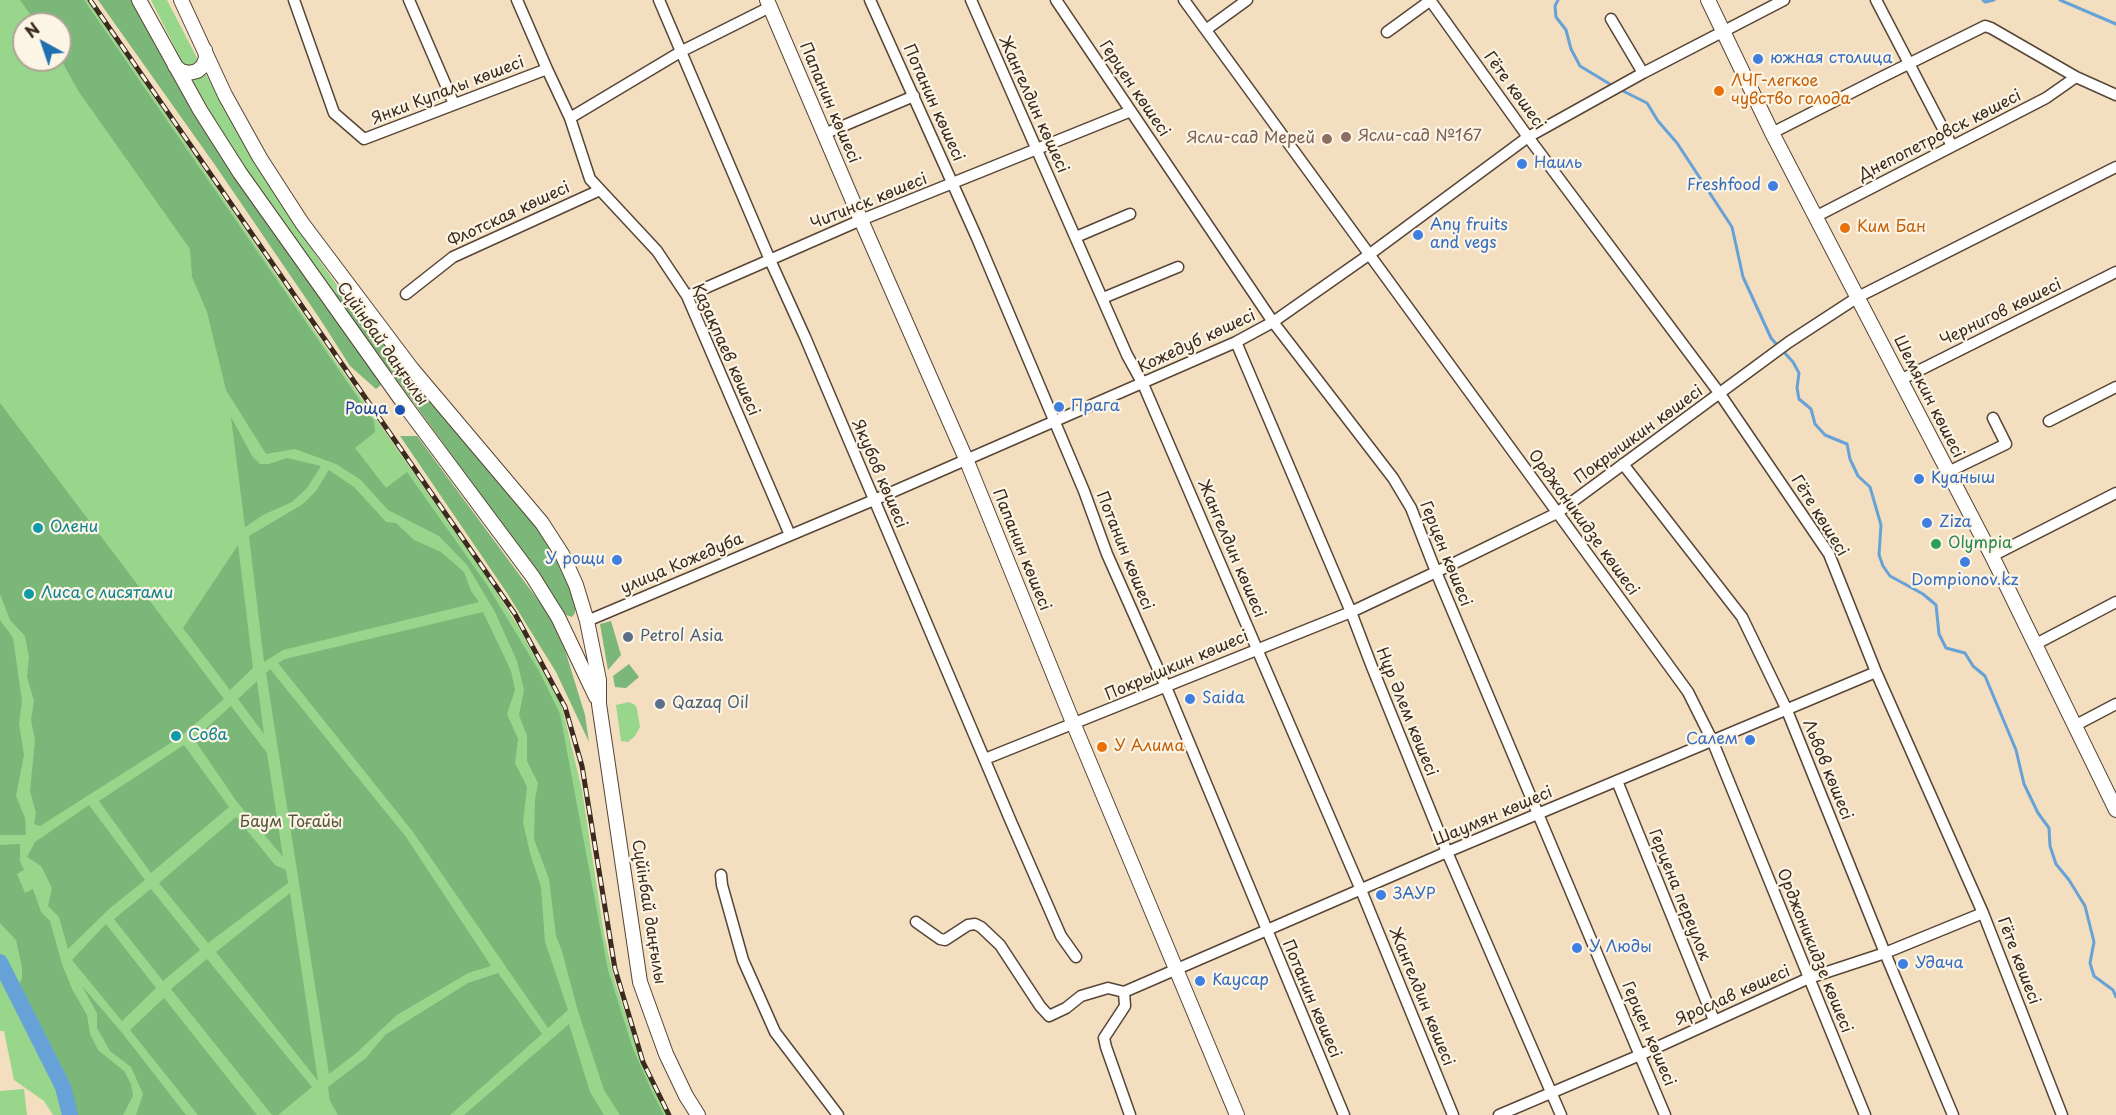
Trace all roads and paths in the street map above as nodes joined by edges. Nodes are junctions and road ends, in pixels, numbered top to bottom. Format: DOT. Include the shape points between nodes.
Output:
graph roads {
  1 [pos="139,0"];
  2 [pos="181,0"];
  3 [pos="294,0"];
  4 [pos="409,0"];
  5 [pos="517,0"];
  6 [pos="659,0"];
  7 [pos="870,0"];
  8 [pos="971,0"];
  9 [pos="1056,0"];
  10 [pos="1184,0"];
  11 [pos="1247,0"];
  12 [pos="1430,0"];
  13 [pos="1708,0"];
  14 [pos="1784,0"];
  15 [pos="1876,0"];
  16 [pos="769,4"];
  17 [pos="1611,20"];
  18 [pos="1206,29"];
  19 [pos="1387,32"];
  20 [pos="1722,32"];
  21 [pos="205,50"];
  22 [pos="682,51"];
  23 [pos="1910,62"];
  24 [pos="175,66"];
  25 [pos="547,69"];
  26 [pos="1642,74"];
  27 [pos="2076,77"];
  28 [pos="2116,95"];
  29 [pos="914,96"];
  30 [pos="454,104"];
  31 [pos="1131,111"];
  32 [pos="570,118"];
  33 [pos="824,134"];
  34 [pos="1772,134"];
  35 [pos="1528,137"];
  36 [pos="1952,146"];
  37 [pos="1036,150"];
  38 [pos="2116,167"];
  39 [pos="953,185"];
  40 [pos="600,190"];
  41 [pos="1130,214"];
  42 [pos="1815,217"];
  43 [pos="861,220"];
  44 [pos="1076,237"];
  45 [pos="1370,254"];
  46 [pos="770,260"];
  47 [pos="1178,267"];
  48 [pos="2116,272"];
  49 [pos="406,294"];
  50 [pos="687,296"];
  51 [pos="1858,297"];
  52 [pos="1103,298"];
  53 [pos="1273,321"];
  54 [pos="1236,342"];
  55 [pos="1900,380"];
  56 [pos="1143,384"];
  57 [pos="2116,387"];
  58 [pos="1720,394"];
  59 [pos="1993,418"];
  60 [pos="2049,421"];
  61 [pos="1054,422"];
  62 [pos="966,459"];
  63 [pos="1623,464"];
  64 [pos="1948,472"];
  65 [pos="2116,494"];
  66 [pos="874,500"];
  67 [pos="1557,513"];
  68 [pos="790,535"];
  69 [pos="1992,556"];
  70 [pos="1436,572"];
  71 [pos="2116,603"];
  72 [pos="1351,612"];
  73 [pos="587,621"];
  74 [pos="2036,644"];
  75 [pos="1257,649"];
  76 [pos="1876,672"];
  77 [pos="1166,687"];
  78 [pos="599,704"];
  79 [pos="2116,704"];
  80 [pos="1786,708"];
  81 [pos="1074,725"];
  82 [pos="2076,725"];
  83 [pos="1712,740"];
  84 [pos="985,759"];
  85 [pos="1617,782"];
  86 [pos="2116,808"];
  87 [pos="1538,814"];
  88 [pos="1447,852"];
  89 [pos="721,874"];
  90 [pos="1361,890"];
  91 [pos="1983,913"];
  92 [pos="916,922"];
  93 [pos="1266,929"];
  94 [pos="1885,953"];
  95 [pos="1076,957"];
  96 [pos="1176,970"];
  97 [pos="1809,978"];
  98 [pos="1124,992"];
  99 [pos="1714,1020"];
  100 [pos="1640,1055"];
  101 [pos="1551,1093"];
  102 [pos="698,1115"];
  103 [pos="838,1115"];
  104 [pos="1130,1115"];
  105 [pos="1237,1115"];
  106 [pos="1344,1115"];
  107 [pos="1453,1115"];
  108 [pos="1499,1115"];
  109 [pos="1561,1115"];
  110 [pos="1665,1115"];
  111 [pos="1865,1115"];
  112 [pos="1953,1115"];
  113 [pos="2062,1115"];
  1 -- 24 [label="main road, Сүйінбай даңғылы"];
  2 -- 21 [label="main road, Сүйінбай даңғылы"];
  3 -- 30 [label="street, Янки Купалы көшесі" via="334,113 364,139"];
  4 -- 30 [label="street"];
  5 -- 25 [label="street, Қазақпаев көшесі"];
  6 -- 22 [label="street, Якубов көшесі"];
  7 -- 29 [label="street, Потанин көшесі"];
  8 -- 37 [label="street, Жангелдин көшесі"];
  9 -- 31 [label="street, Герцен көшесі"];
  10 -- 18 [label="street, Орджоникидзе көшесі"];
  11 -- 18 [label="street"];
  12 -- 19 [label="street"];
  12 -- 35 [label="street, Гёте көшесі"];
  13 -- 20 [label="main road, Шемякин көшесі"];
  14 -- 20 [label="street"];
  15 -- 23 [label="street"];
  16 -- 22 [label="street"];
  16 -- 33 [label="main road, Папанин көшесі"];
  17 -- 26 [label="street"];
  18 -- 45 [label="street, Орджоникидзе көшесі"];
  20 -- 26 [label="street"];
  20 -- 34 [label="main road, Шемякин көшесі"];
  21 -- 24 [label="main road" via="203,66 197,71 189,73"];
  21 -- 73 [label="main road, Сүйінбай даңғылы" via="260,158 302,223 412,369 542,523 562,554"];
  22 -- 32 [label="street"];
  22 -- 46 [label="street, Якубов көшесі"];
  23 -- 27 [label="street" via="1980,28 1991,28"];
  23 -- 34 [label="street"];
  23 -- 36 [label="street"];
  24 -- 78 [label="main road, Сүйінбай даңғылы" via="240,173 533,577 562,625"];
  25 -- 30 [label="street, Янки Купалы көшесі"];
  25 -- 32 [label="street, Қазақпаев көшесі"];
  26 -- 35 [label="street, Кожедуб көшесі"];
  27 -- 28 [label="street"];
  27 -- 36 [label="street, Днепопетровск көшесі" via="2046,98"];
  29 -- 33 [label="street"];
  29 -- 39 [label="street, Потанин көшесі"];
  31 -- 37 [label="street, Читинск көшесі"];
  31 -- 53 [label="street, Герцен көшесі"];
  32 -- 40 [label="street, Қазақпаев көшесі" via="590,179"];
  33 -- 43 [label="main road, Папанин көшесі"];
  34 -- 42 [label="main road, Шемякин көшесі"];
  35 -- 45 [label="street, Кожедуб көшесі"];
  35 -- 58 [label="street, Гёте көшесі"];
  36 -- 42 [label="street, Днепопетровск көшесі"];
  37 -- 39 [label="street, Читинск көшесі"];
  37 -- 44 [label="street, Жангелдин көшесі"];
  38 -- 51 [label="street"];
  39 -- 43 [label="street, Читинск көшесі"];
  39 -- 61 [label="street, Потанин көшесі"];
  40 -- 49 [label="street, Флотская көшесі" via="453,257"];
  40 -- 50 [label="street, Қазақпаев көшесі" via="657,251"];
  41 -- 44 [label="street"];
  42 -- 51 [label="main road, Шемякин көшесі"];
  43 -- 46 [label="street, Читинск көшесі"];
  43 -- 62 [label="main road, Папанин көшесі"];
  44 -- 52 [label="street, Жангелдин көшесі"];
  45 -- 53 [label="street, Кожедуб көшесі"];
  45 -- 67 [label="street, Орджоникидзе көшесі"];
  46 -- 50 [label="street, Читинск көшесі"];
  46 -- 66 [label="street, Якубов көшесі"];
  47 -- 52 [label="street"];
  48 -- 55 [label="street, Чернигов көшесі"];
  50 -- 68 [label="street, Қазақпаев көшесі"];
  51 -- 55 [label="main road, Шемякин көшесі"];
  51 -- 58 [label="street, Покрышкин көшесі"];
  52 -- 56 [label="street, Жангелдин көшесі"];
  53 -- 54 [label="street, Кожедуб көшесі"];
  53 -- 70 [label="street, Герцен көшесі" via="1393,478 1412,508"];
  54 -- 56 [label="street, Кожедуб көшесі"];
  54 -- 72 [label="street, Нұр Әлем көшесі"];
  55 -- 64 [label="main road, Шемякин көшесі"];
  56 -- 61 [label="street, Кожедуб көшесі"];
  56 -- 75 [label="street, Жангелдин көшесі"];
  57 -- 60 [label="street"];
  58 -- 63 [label="street, Покрышкин көшесі"];
  58 -- 76 [label="street, Гёте көшесі" via="1829,554"];
  59 -- 64 [label="street" via="2006,444"];
  61 -- 62 [label="street, Кожедуб көшесі"];
  61 -- 77 [label="street, Потанин көшесі"];
  62 -- 66 [label="street, Кожедуб көшесі"];
  62 -- 81 [label="main road, Папанин көшесі"];
  63 -- 67 [label="street, Покрышкин көшесі"];
  63 -- 80 [label="street, Львов көшесі" via="1742,617"];
  64 -- 69 [label="main road, Шемякин көшесі"];
  65 -- 69 [label="street"];
  66 -- 68 [label="street, Кожедуб көшесі"];
  66 -- 84 [label="street, Якубов көшесі"];
  67 -- 70 [label="street, Покрышкин көшесі"];
  67 -- 83 [label="street, Орджоникидзе көшесі" via="1678,676"];
  68 -- 73 [label="street, улица Кожедуба"];
  69 -- 74 [label="main road, Шемякин көшесі"];
  70 -- 72 [label="street, Покрышкин көшесі"];
  70 -- 87 [label="street, Герцен көшесі"];
  71 -- 74 [label="street"];
  72 -- 75 [label="street, Покрышкин көшесі"];
  72 -- 88 [label="street, Нұр Әлем көшесі"];
  73 -- 78 [label="main road, Сүйінбай даңғылы" via="599,680"];
  74 -- 82 [label="main road, Шемякин көшесі"];
  75 -- 77 [label="street, Покрышкин көшесі"];
  75 -- 90 [label="street, Жангелдин көшесі"];
  76 -- 80 [label="street, Шаумян көшесі"];
  76 -- 91 [label="street, Гёте көшесі"];
  77 -- 81 [label="street, Покрышкин көшесі"];
  77 -- 93 [label="street, Потанин көшесі"];
  78 -- 102 [label="main road, Сүйінбай даңғылы" via="640,981 666,1054"];
  79 -- 82 [label="street"];
  80 -- 83 [label="street, Шаумян көшесі"];
  80 -- 94 [label="street, Львов көшесі"];
  81 -- 84 [label="street, Покрышкин көшесі"];
  81 -- 96 [label="main road, Папанин көшесі"];
  82 -- 86 [label="main road, Шемякин көшесі"];
  83 -- 85 [label="street, Шаумян көшесі"];
  83 -- 97 [label="street, Орджоникидзе көшесі"];
  84 -- 95 [label="street, Якубов көшесі" via="1060,936"];
  85 -- 87 [label="street, Шаумян көшесі"];
  85 -- 99 [label="street, Герцена переулок"];
  87 -- 88 [label="street, Шаумян көшесі"];
  87 -- 100 [label="street, Герцен көшесі"];
  88 -- 90 [label="street, Шаумян көшесі"];
  88 -- 101 [label="street, Нұр Әлем көшесі"];
  89 -- 103 [label="street" via="743,960 775,1032"];
  90 -- 93 [label="street, Шаумян көшесі"];
  90 -- 107 [label="street, Жангелдин көшесі"];
  91 -- 94 [label="street, Ярослав көшесі"];
  91 -- 113 [label="street, Гёте көшесі"];
  92 -- 98 [label="street" via="945,940 968,925 981,927 1000,945 1049,1016 1081,996 1108,988"];
  93 -- 96 [label="street, Шаумян көшесі"];
  93 -- 106 [label="street, Потанин көшесі"];
  94 -- 97 [label="street, Ярослав көшесі"];
  94 -- 112 [label="street, Львов көшесі"];
  96 -- 98 [label="street, Шаумян көшесі"];
  96 -- 105 [label="main road, Папанин көшесі"];
  97 -- 99 [label="street, Ярослав көшесі"];
  97 -- 111 [label="street, Орджоникидзе көшесі"];
  98 -- 104 [label="street" via="1125,1006 1104,1038"];
  99 -- 100 [label="street, Ярослав көшесі"];
  100 -- 101 [label="street, Ярослав көшесі"];
  100 -- 110 [label="street, Герцен көшесі"];
  101 -- 108 [label="street, Ярослав көшесі"];
  101 -- 109 [label="street, Нұр Әлем көшесі"];
}
